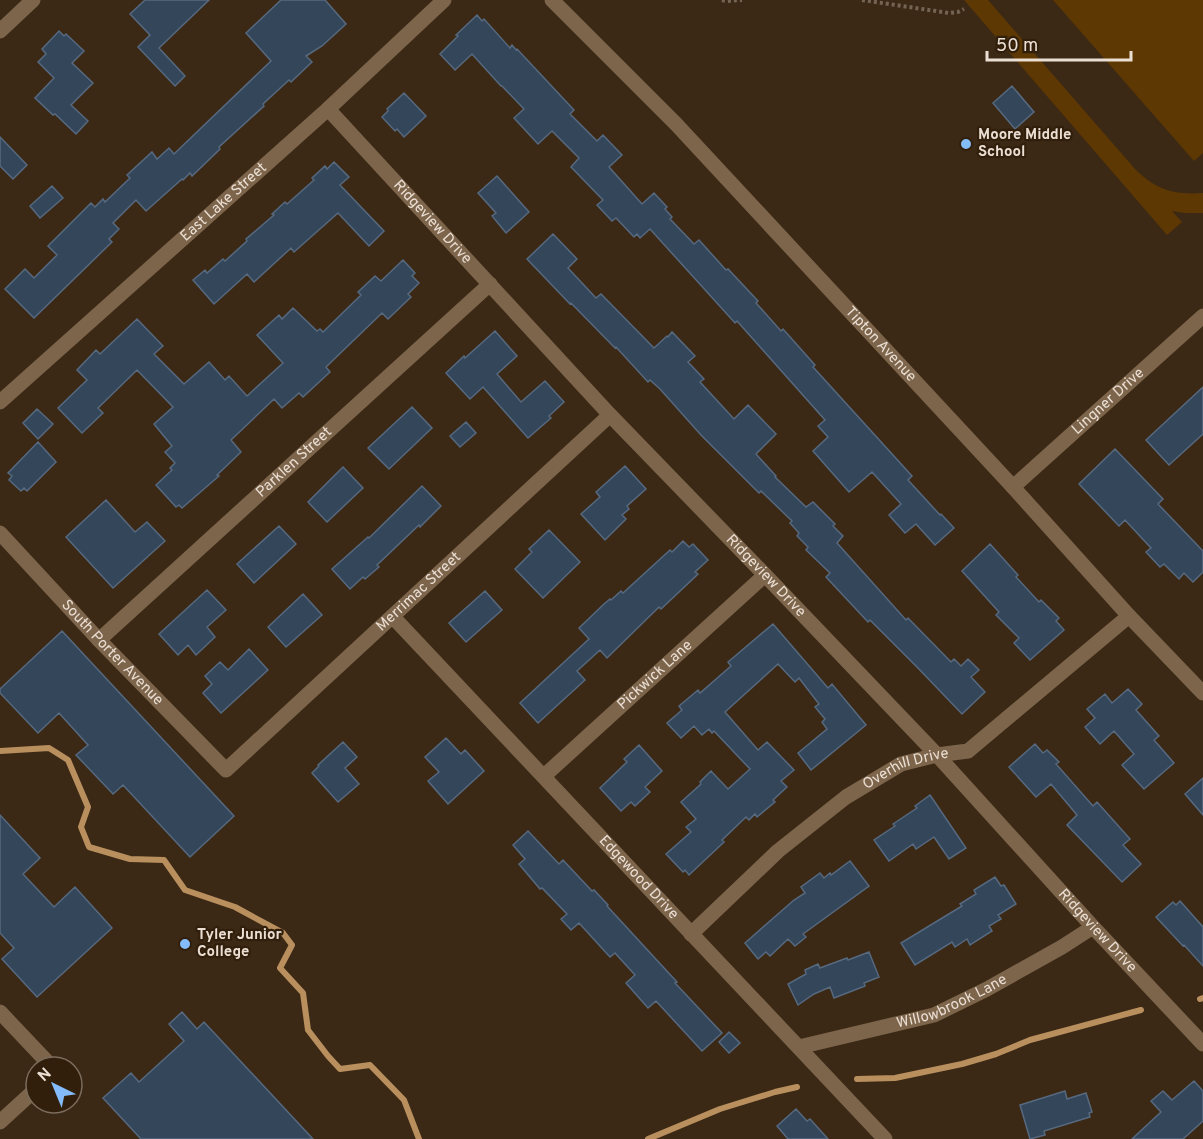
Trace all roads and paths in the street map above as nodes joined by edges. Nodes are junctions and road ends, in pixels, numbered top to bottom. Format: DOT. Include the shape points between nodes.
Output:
graph roads {
  1 [pos="33,0"];
  2 [pos="444,0"];
  3 [pos="552,0"];
  4 [pos="722,0"];
  5 [pos="742,0"];
  6 [pos="862,0"];
  7 [pos="964,9"];
  8 [pos="0,31"];
  9 [pos="328,109"];
  10 [pos="490,284"];
  11 [pos="1203,316"];
  12 [pos="0,402"];
  13 [pos="610,415"];
  14 [pos="1013,487"];
  15 [pos="0,533"];
  16 [pos="765,575"];
  17 [pos="1129,616"];
  18 [pos="393,617"];
  19 [pos="99,640"];
  20 [pos="1203,693"];
  21 [pos="937,755"];
  22 [pos="226,770"];
  23 [pos="544,776"];
  24 [pos="1093,927"];
  25 [pos="691,934"];
  26 [pos="0,1012"];
  27 [pos="1203,1044"];
  28 [pos="799,1047"];
  29 [pos="41,1055"];
  30 [pos="24,1100"];
  31 [pos="0,1122"];
  32 [pos="885,1139"];
  1 -- 8 [label="street"];
  2 -- 9 [label="street, East Lake Street"];
  3 -- 14 [label="street, Tipton Avenue" via="676,124"];
  4 -- 5 [label="path"];
  6 -- 7 [label="path" via="949,13"];
  9 -- 10 [label="street, Ridgeview Drive"];
  9 -- 12 [label="street, East Lake Street"];
  10 -- 13 [label="street, Ridgeview Drive"];
  10 -- 19 [label="street, Parklen Street"];
  11 -- 14 [label="street, Lingner Drive"];
  13 -- 16 [label="street, Ridgeview Drive"];
  13 -- 18 [label="street, Merrimac Street"];
  14 -- 17 [label="street, Tipton Avenue"];
  15 -- 19 [label="street, South Porter Avenue"];
  16 -- 21 [label="street, Ridgeview Drive"];
  16 -- 23 [label="street, Pickwick Lane"];
  17 -- 20 [label="street, Tipton Avenue"];
  17 -- 21 [label="street, Overhill Drive" via="968,751"];
  18 -- 22 [label="street, Merrimac Street"];
  18 -- 23 [label="street, Edgewood Drive"];
  19 -- 22 [label="street, South Porter Avenue"];
  21 -- 24 [label="street, Ridgeview Drive"];
  21 -- 25 [label="street, Overhill Drive" via="901,764 846,797 778,851"];
  23 -- 25 [label="street, Edgewood Drive"];
  24 -- 27 [label="street, Ridgeview Drive"];
  24 -- 28 [label="street, Willowbrook Lane" via="987,989 933,1015"];
  25 -- 28 [label="street, Edgewood Drive"];
  26 -- 29 [label="street"];
  28 -- 32 [label="street, Edgewood Drive"];
  30 -- 31 [label="street"];
}
